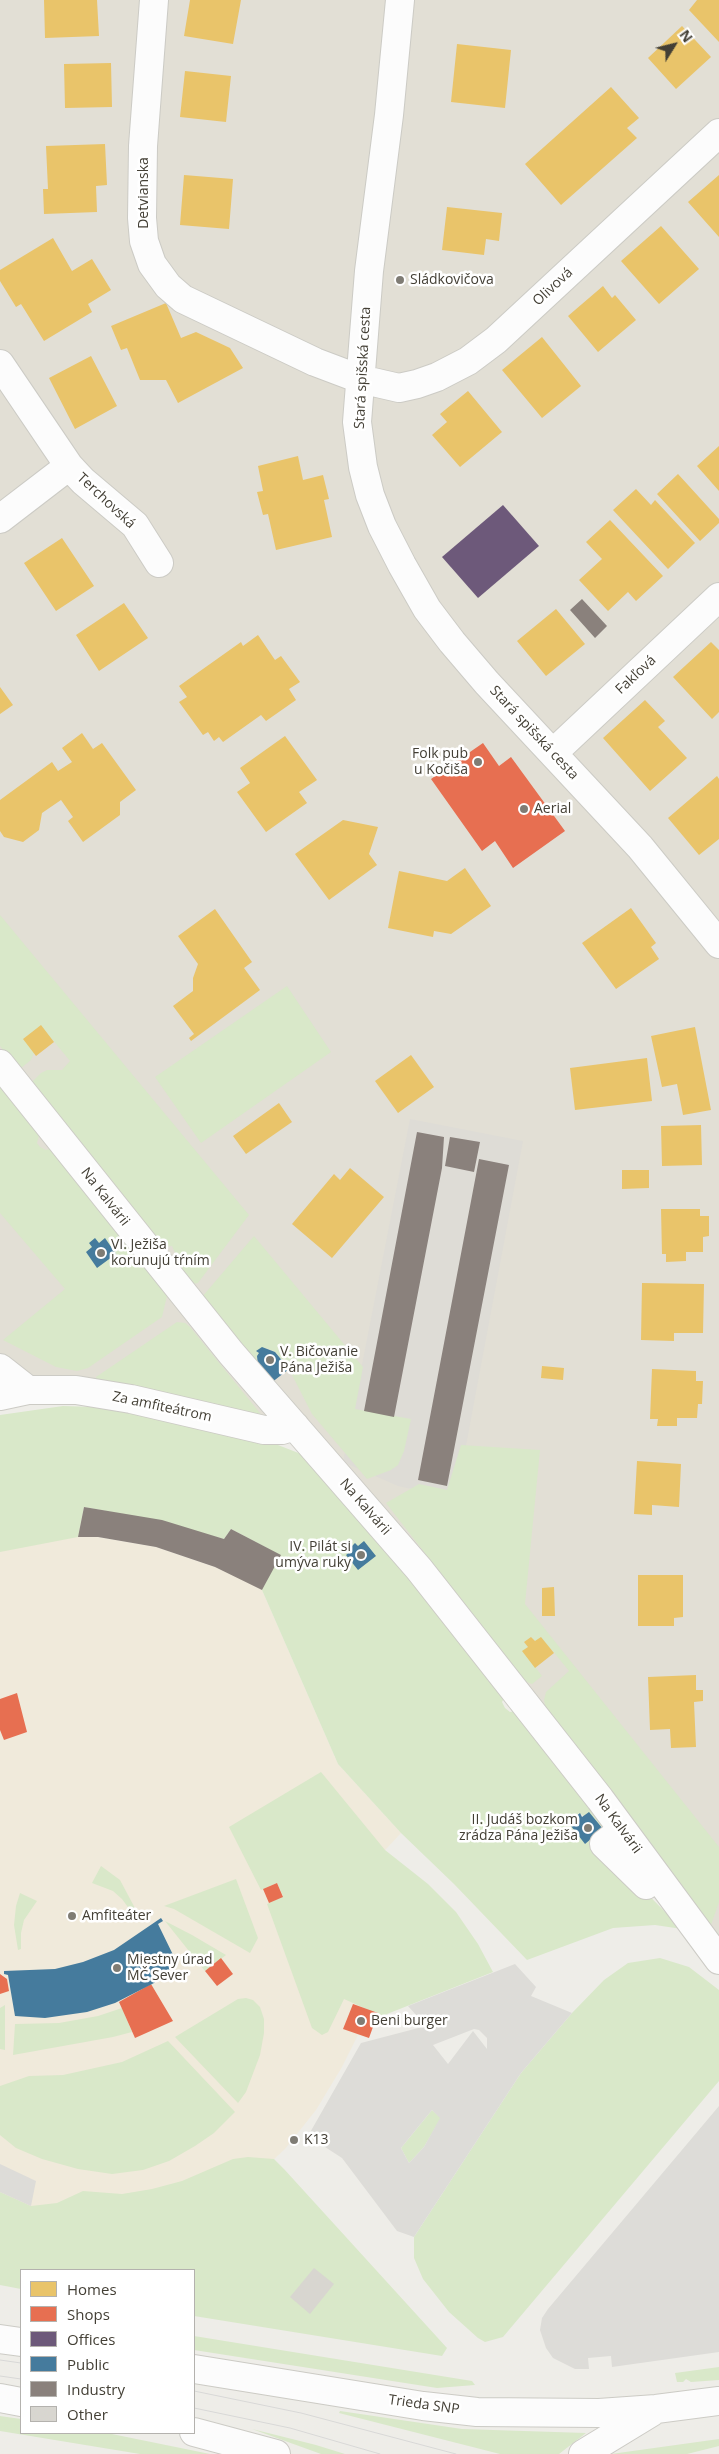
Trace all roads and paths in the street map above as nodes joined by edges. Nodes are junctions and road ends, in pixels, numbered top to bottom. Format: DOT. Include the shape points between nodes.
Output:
graph roads {
  1 [pos="154,0"];
  2 [pos="400,0"];
  3 [pos="719,133"];
  4 [pos="0,364"];
  5 [pos="360,379"];
  6 [pos="69,466"];
  7 [pos="0,519"];
  8 [pos="159,563"];
  9 [pos="719,596"];
  10 [pos="553,753"];
  11 [pos="719,944"];
  12 [pos="0,1064"];
  13 [pos="0,1368"];
  14 [pos="28,1390"];
  15 [pos="0,1396"];
  16 [pos="295,1426"];
  17 [pos="713,1953"];
  18 [pos="0,2339"];
  19 [pos="20,2342"];
  20 [pos="195,2369"];
  21 [pos="0,2398"];
  22 [pos="20,2402"];
  23 [pos="719,2402"];
  24 [pos="656,2409"];
  25 [pos="195,2432"];
  26 [pos="276,2454"];
  27 [pos="584,2454"];
  1 -- 5 [label="street, Detvianska" via="143,146 142,218 144,240 152,264 168,286 183,299 315,362"];
  2 -- 5 [label="street, Stará spišská cesta"];
  3 -- 5 [label="street, Olivová" via="496,340 468,360 437,377 399,388"];
  4 -- 6 [label="street, Terchovská"];
  5 -- 10 [label="street, Stará spišská cesta" via="357,422 363,466 382,526 402,565 427,609 452,642"];
  6 -- 7 [label="street, Terchovská"];
  6 -- 8 [label="street, Terchovská" via="135,525"];
  9 -- 10 [label="street, Fakľová"];
  10 -- 11 [label="street, Stará spišská cesta" via="652,861"];
  12 -- 16 [label="street, Na Kalvárii" via="184,1296"];
  13 -- 14 [label="street"];
  14 -- 15 [label="street, Za amfiteátrom"];
  14 -- 16 [label="street, Za amfiteátrom" via="76,1390 131,1399 264,1430"];
  16 -- 17 [label="street, Na Kalvárii" via="419,1569 505,1676"];
  18 -- 19 [label="street"];
  20 -- 24 [label="street, Trieda SNP" via="477,2412 544,2414"];
  21 -- 22 [label="street"];
  23 -- 24 [label="street, Trieda SNP"];
  24 -- 27 [label="street"];
  25 -- 26 [label="street"];
}
